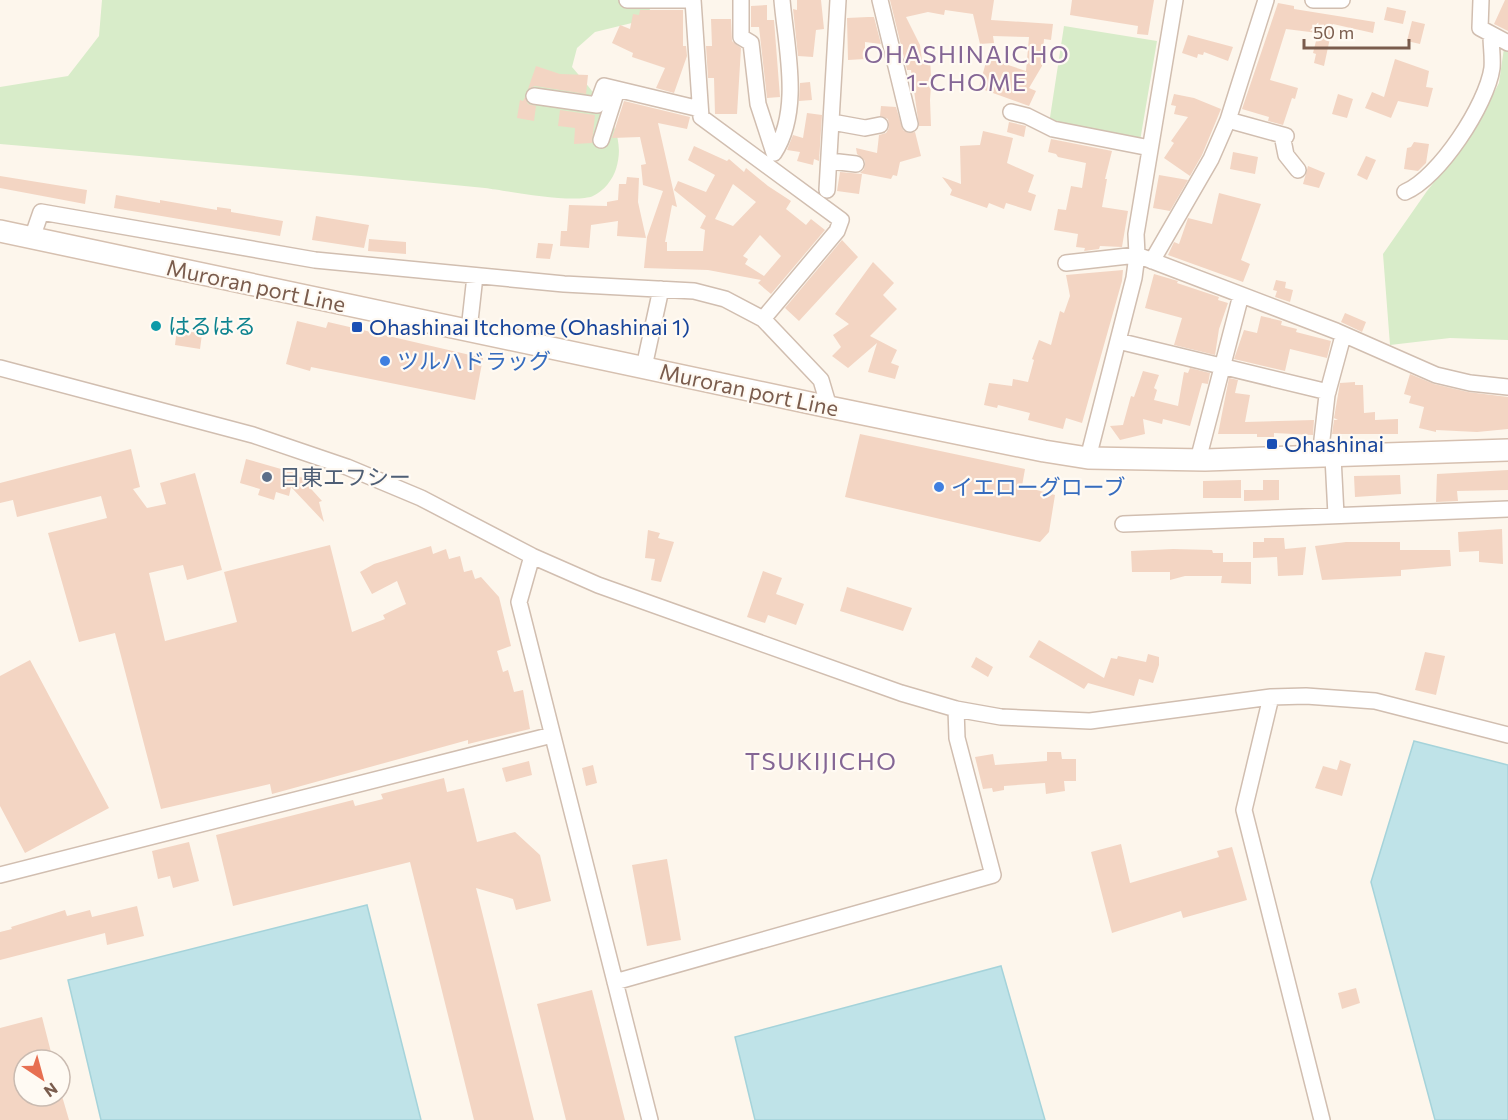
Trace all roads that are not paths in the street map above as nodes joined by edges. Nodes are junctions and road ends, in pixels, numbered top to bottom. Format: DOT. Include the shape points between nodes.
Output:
graph roads {
  1 [pos="627,0"];
  2 [pos="693,0"];
  3 [pos="741,0"];
  4 [pos="782,0"];
  5 [pos="838,0"];
  6 [pos="880,0"];
  7 [pos="1175,0"];
  8 [pos="1266,0"];
  9 [pos="1313,0"];
  10 [pos="1342,0"];
  11 [pos="1481,0"];
  12 [pos="1491,35"];
  13 [pos="1508,43"];
  14 [pos="617,90"];
  15 [pos="534,96"];
  16 [pos="700,109"];
  17 [pos="1011,112"];
  18 [pos="1228,120"];
  19 [pos="832,122"];
  20 [pos="910,124"];
  21 [pos="880,125"];
  22 [pos="601,140"];
  23 [pos="1150,147"];
  24 [pos="830,161"];
  25 [pos="856,164"];
  26 [pos="1298,170"];
  27 [pos="827,190"];
  28 [pos="1405,192"];
  29 [pos="0,231"];
  30 [pos="32,238"];
  31 [pos="1137,255"];
  32 [pos="1152,261"];
  33 [pos="1066,263"];
  34 [pos="475,276"];
  35 [pos="661,290"];
  36 [pos="1241,295"];
  37 [pos="763,319"];
  38 [pos="469,330"];
  39 [pos="1343,336"];
  40 [pos="1118,341"];
  41 [pos="0,368"];
  42 [pos="644,368"];
  43 [pos="1222,368"];
  44 [pos="1508,387"];
  45 [pos="1328,392"];
  46 [pos="829,407"];
  47 [pos="1508,450"];
  48 [pos="1326,457"];
  49 [pos="1088,458"];
  50 [pos="1198,460"];
  51 [pos="1508,509"];
  52 [pos="1336,515"];
  53 [pos="1123,524"];
  54 [pos="532,556"];
  55 [pos="1270,697"];
  56 [pos="956,709"];
  57 [pos="552,735"];
  58 [pos="1508,735"];
  59 [pos="0,875"];
  60 [pos="615,982"];
  61 [pos="650,1120"];
  62 [pos="1322,1120"];
  1 -- 2 [label="street"];
  2 -- 16 [label="street"];
  3 -- 4 [label="street" via="741,37 751,43 758,104 774,153 781,142 790,94"];
  5 -- 19 [label="street"];
  6 -- 20 [label="street"];
  7 -- 23 [label="street"];
  8 -- 18 [label="street"];
  9 -- 10 [label="street"];
  11 -- 12 [label="street" via="1480,28"];
  12 -- 13 [label="street"];
  12 -- 28 [label="street" via="1492,69 1477,108 1439,165 1418,186"];
  14 -- 15 [label="street" via="604,86 597,105"];
  14 -- 16 [label="street"];
  14 -- 22 [label="street"];
  16 -- 37 [label="street" via="701,117 840,220 837,231"];
  17 -- 23 [label="street" via="1053,129"];
  18 -- 26 [label="street" via="1284,135 1286,155"];
  18 -- 32 [label="street" via="1211,159"];
  19 -- 21 [label="street" via="865,128"];
  19 -- 24 [label="street"];
  23 -- 31 [label="street" via="1136,234"];
  24 -- 25 [label="street"];
  24 -- 27 [label="street"];
  29 -- 30 [label="main road, Muroran port Line"];
  30 -- 34 [label="street" via="42,212 315,261"];
  30 -- 38 [label="main road, Muroran port Line"];
  31 -- 32 [label="street"];
  31 -- 33 [label="street"];
  31 -- 40 [label="street"];
  32 -- 36 [label="street"];
  34 -- 35 [label="street"];
  34 -- 38 [label="street"];
  35 -- 37 [label="street" via="694,291 725,299"];
  35 -- 42 [label="street"];
  36 -- 39 [label="street"];
  36 -- 43 [label="street"];
  37 -- 46 [label="street" via="821,380"];
  38 -- 42 [label="main road, Muroran port Line"];
  39 -- 44 [label="street" via="1436,375"];
  39 -- 45 [label="street"];
  40 -- 43 [label="street"];
  40 -- 49 [label="street"];
  41 -- 54 [label="street" via="254,435 347,466 421,498"];
  42 -- 46 [label="main road, Muroran port Line"];
  43 -- 45 [label="street"];
  43 -- 50 [label="street"];
  45 -- 48 [label="street"];
  46 -- 49 [label="main road, Muroran port Line"];
  47 -- 48 [label="main road, Muroran port Line"];
  48 -- 50 [label="main road, Muroran port Line"];
  48 -- 52 [label="street"];
  49 -- 50 [label="main road, Muroran port Line"];
  51 -- 52 [label="street"];
  52 -- 53 [label="street"];
  54 -- 56 [label="street" via="598,585"];
  54 -- 57 [label="street" via="519,602"];
  55 -- 56 [label="street" via="1090,721 1001,717"];
  55 -- 58 [label="street" via="1375,701"];
  55 -- 62 [label="street" via="1244,810"];
  56 -- 60 [label="street" via="957,738 993,875"];
  57 -- 59 [label="street"];
  57 -- 60 [label="street"];
  60 -- 61 [label="street"];
}
